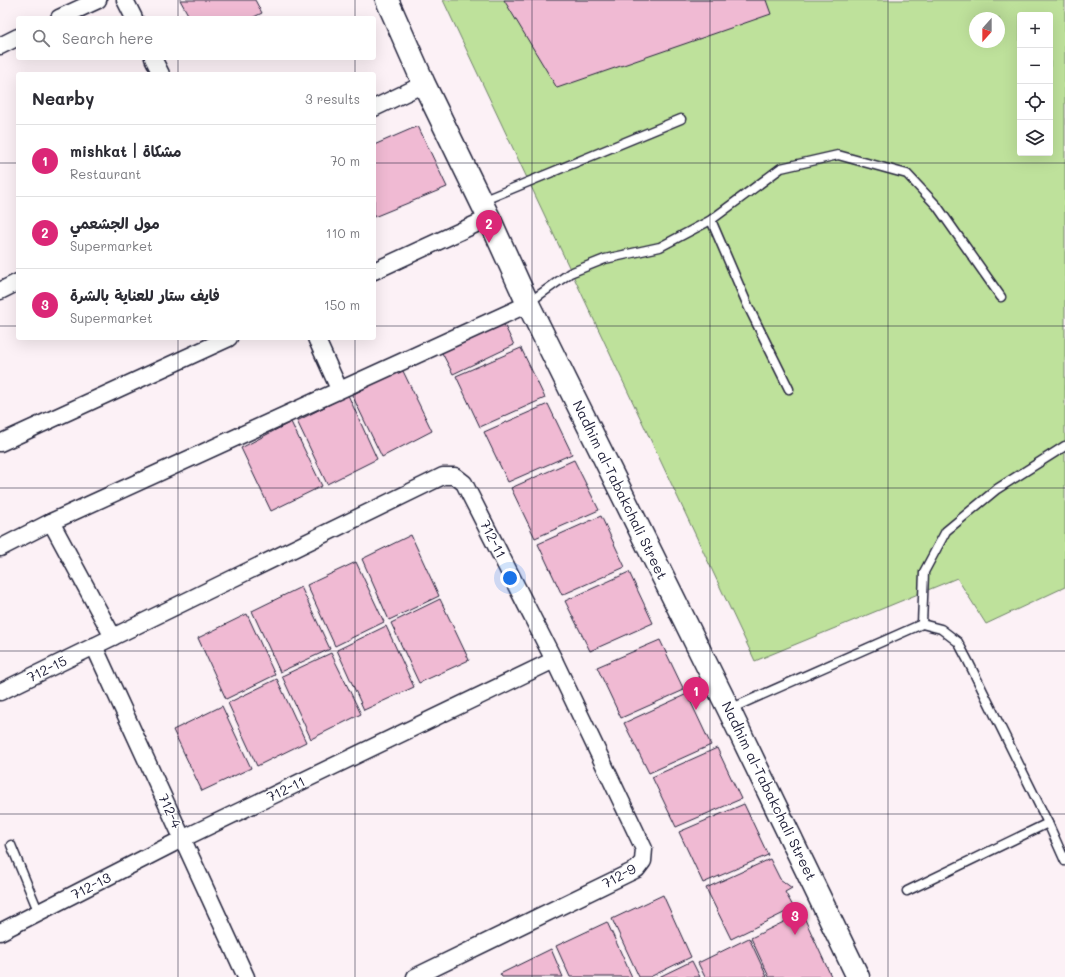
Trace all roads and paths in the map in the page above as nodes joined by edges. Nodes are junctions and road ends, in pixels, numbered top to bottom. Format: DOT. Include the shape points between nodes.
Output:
graph roads {
  1 [pos="98,0"];
  2 [pos="125,0"];
  3 [pos="387,0"];
  4 [pos="63,16"];
  5 [pos="133,16"];
  6 [pos="16,38"];
  7 [pos="0,46"];
  8 [pos="154,60"];
  9 [pos="159,72"];
  10 [pos="424,84"];
  11 [pos="376,107"];
  12 [pos="681,119"];
  13 [pos="485,210"];
  14 [pos="710,220"];
  15 [pos="376,270"];
  16 [pos="16,283"];
  17 [pos="0,291"];
  18 [pos="1001,297"];
  19 [pos="528,304"];
  20 [pos="225,340"];
  21 [pos="317,340"];
  22 [pos="339,389"];
  23 [pos="789,389"];
  24 [pos="0,443"];
  25 [pos="1065,446"];
  26 [pos="51,522"];
  27 [pos="0,548"];
  28 [pos="922,624"];
  29 [pos="113,637"];
  30 [pos="94,646"];
  31 [pos="554,660"];
  32 [pos="0,692"];
  33 [pos="729,710"];
  34 [pos="1048,823"];
  35 [pos="182,839"];
  36 [pos="11,845"];
  37 [pos="1065,861"];
  38 [pos="907,891"];
  39 [pos="39,913"];
  40 [pos="0,932"];
  41 [pos="246,977"];
  42 [pos="415,977"];
  43 [pos="858,977"];
  1 -- 4 [label="street"];
  2 -- 5 [label="street"];
  3 -- 10 [label="main road, Nadhim al-Tabakchali Street"];
  6 -- 7 [label="street"];
  8 -- 9 [label="street"];
  10 -- 11 [label="street"];
  10 -- 13 [label="main road, Nadhim al-Tabakchali Street"];
  12 -- 13 [label="lane"];
  13 -- 15 [label="street"];
  13 -- 19 [label="main road, Nadhim al-Tabakchali Street"];
  14 -- 18 [label="lane" via="781,168 838,155 907,174 938,206"];
  14 -- 19 [label="lane" via="660,247 605,259 570,273"];
  14 -- 23 [label="lane"];
  16 -- 17 [label="street"];
  19 -- 22 [label="street"];
  19 -- 33 [label="main road, Nadhim al-Tabakchali Street"];
  20 -- 24 [label="street"];
  21 -- 22 [label="street"];
  22 -- 26 [label="street"];
  25 -- 28 [label="lane" via="997,489 946,531 924,572"];
  26 -- 27 [label="street"];
  26 -- 29 [label="street"];
  28 -- 33 [label="lane"];
  28 -- 34 [label="lane" via="941,629 958,642"];
  29 -- 30 [label="street, 712-11"];
  29 -- 31 [label="street, 712-11" via="442,476 454,476 464,483"];
  30 -- 32 [label="street, 712-15"];
  30 -- 35 [label="street, 712-4"];
  31 -- 35 [label="street, 712-11"];
  31 -- 42 [label="street, 712-9" via="644,849 644,861 637,869"];
  33 -- 43 [label="main road, Nadhim al-Tabakchali Street"];
  34 -- 37 [label="lane"];
  34 -- 38 [label="lane"];
  35 -- 39 [label="street, 712-13"];
  35 -- 41 [label="street, 712-4"];
  36 -- 39 [label="lane"];
  39 -- 40 [label="street, 712-13"];
}
